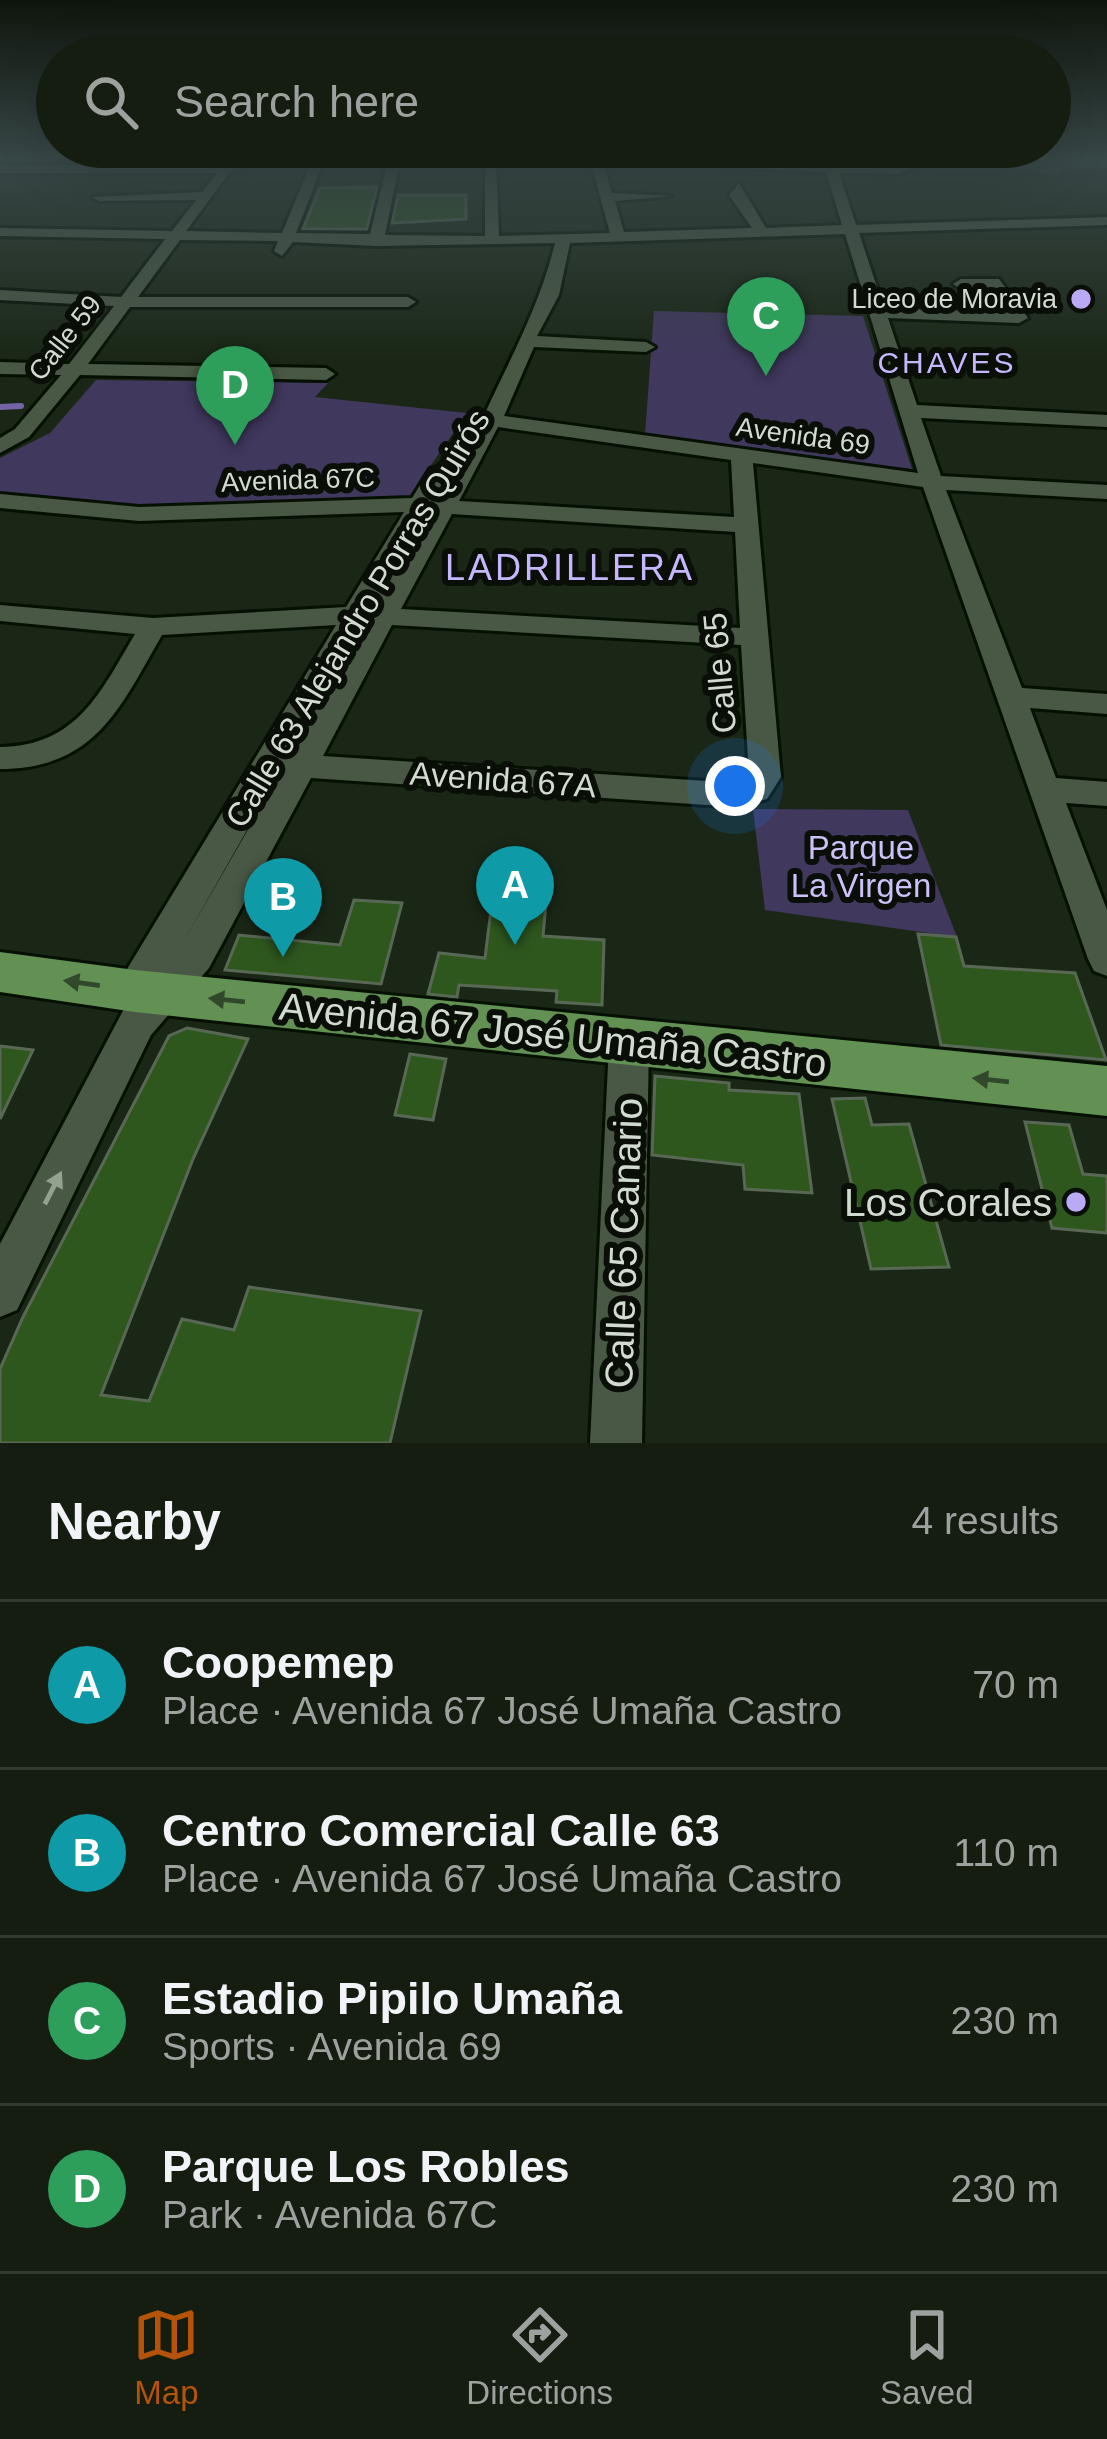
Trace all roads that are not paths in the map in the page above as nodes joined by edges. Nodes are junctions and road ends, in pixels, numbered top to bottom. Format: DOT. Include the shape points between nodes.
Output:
graph roads {
  1 [pos="184,226"];
  2 [pos="292,226"];
  3 [pos="380,226"];
  4 [pos="492,226"];
  5 [pos="615,226"];
  6 [pos="758,226"];
  7 [pos="933,226"];
  8 [pos="847,229"];
  9 [pos="762,232"];
  10 [pos="618,236"];
  11 [pos="563,238"];
  12 [pos="174,240"];
  13 [pos="492,241"];
  14 [pos="376,242"];
  15 [pos="285,246"];
  16 [pos="961,284"];
  17 [pos="0,295"];
  18 [pos="129,302"];
  19 [pos="409,302"];
  20 [pos="878,313"];
  21 [pos="527,341"];
  22 [pos="646,347"];
  23 [pos="0,368"];
  24 [pos="69,373"];
  25 [pos="326,374"];
  26 [pos="912,411"];
  27 [pos="483,419"];
  28 [pos="1107,421"];
  29 [pos="0,447"];
  30 [pos="741,454"];
  31 [pos="932,482"];
  32 [pos="1107,492"];
  33 [pos="0,501"];
  34 [pos="429,506"];
  35 [pos="743,525"];
  36 [pos="0,613"];
  37 [pos="370,616"];
  38 [pos="153,626"];
  39 [pos="752,637"];
  40 [pos="1013,697"];
  41 [pos="1107,704"];
  42 [pos="0,758"];
  43 [pos="286,765"];
  44 [pos="1046,789"];
  45 [pos="1107,794"];
  46 [pos="736,795"];
  47 [pos="1107,959"];
  48 [pos="0,972"];
  49 [pos="150,992"];
  50 [pos="629,1043"];
  51 [pos="1107,1091"];
  52 [pos="0,1293"];
  53 [pos="616,1443"];
  1 -- 12 [label="street, Calle 59"];
  2 -- 15 [label="street"];
  3 -- 14 [label="street"];
  4 -- 13 [label="street"];
  5 -- 10 [label="street"];
  6 -- 9 [label="street"];
  7 -- 8 [label="street"];
  8 -- 9 [label="street"];
  8 -- 20 [label="street"];
  9 -- 10 [label="street"];
  10 -- 11 [label="street"];
  11 -- 13 [label="street"];
  11 -- 21 [label="street, Calle 63 Alejandro Porras Quirós" via="551,295"];
  12 -- 12 [label="street" via="0,232"];
  12 -- 15 [label="street"];
  12 -- 18 [label="street, Calle 59"];
  13 -- 14 [label="street"];
  13 -- 15 [label="street"];
  14 -- 15 [label="street"];
  16 -- 20 [label="street" via="999,284 1019,318"];
  17 -- 18 [label="street"];
  18 -- 19 [label="street"];
  18 -- 24 [label="street, Calle 59"];
  20 -- 26 [label="street"];
  21 -- 22 [label="street"];
  21 -- 27 [label="street, Calle 63 Alejandro Porras Quirós"];
  23 -- 24 [label="street"];
  24 -- 25 [label="street"];
  24 -- 29 [label="street, Calle 59" via="22,433"];
  26 -- 28 [label="street"];
  26 -- 31 [label="street"];
  27 -- 30 [label="street, Avenida 69"];
  27 -- 34 [label="street, Calle 63 Alejandro Porras Quirós"];
  30 -- 31 [label="street, Avenida 69"];
  30 -- 35 [label="street, Calle 65"];
  31 -- 32 [label="street, Avenida 69"];
  31 -- 40 [label="street"];
  33 -- 34 [label="street, Avenida 67C" via="139,514"];
  34 -- 35 [label="street, Avenida 67C"];
  34 -- 37 [label="street, Calle 63 Alejandro Porras Quirós"];
  35 -- 39 [label="street, Calle 65"];
  36 -- 38 [label="street"];
  37 -- 38 [label="street"];
  37 -- 39 [label="street"];
  37 -- 43 [label="street, Calle 63 Alejandro Porras Quirós"];
  38 -- 42 [label="street" via="76,742 48,756"];
  39 -- 46 [label="street, Calle 65" via="765,777 756,790"];
  40 -- 41 [label="street"];
  40 -- 44 [label="street"];
  43 -- 46 [label="street, Avenida 67A"];
  43 -- 49 [label="street, Calle 63 Alejandro Porras Quirós" via="196,956"];
  44 -- 45 [label="street"];
  44 -- 47 [label="street"];
  49 -- 48 [label="main road, Avenida 67 José Umaña Castro, one-way"];
  50 -- 49 [label="main road, Avenida 67 José Umaña Castro, one-way"];
  52 -- 49 [label="street, Calle 63 Alejandro Porras Quirós, one-way"];
  51 -- 50 [label="main road, Avenida 67 José Umaña Castro, one-way"];
  50 -- 53 [label="street, Calle 65 Canario"];
}
